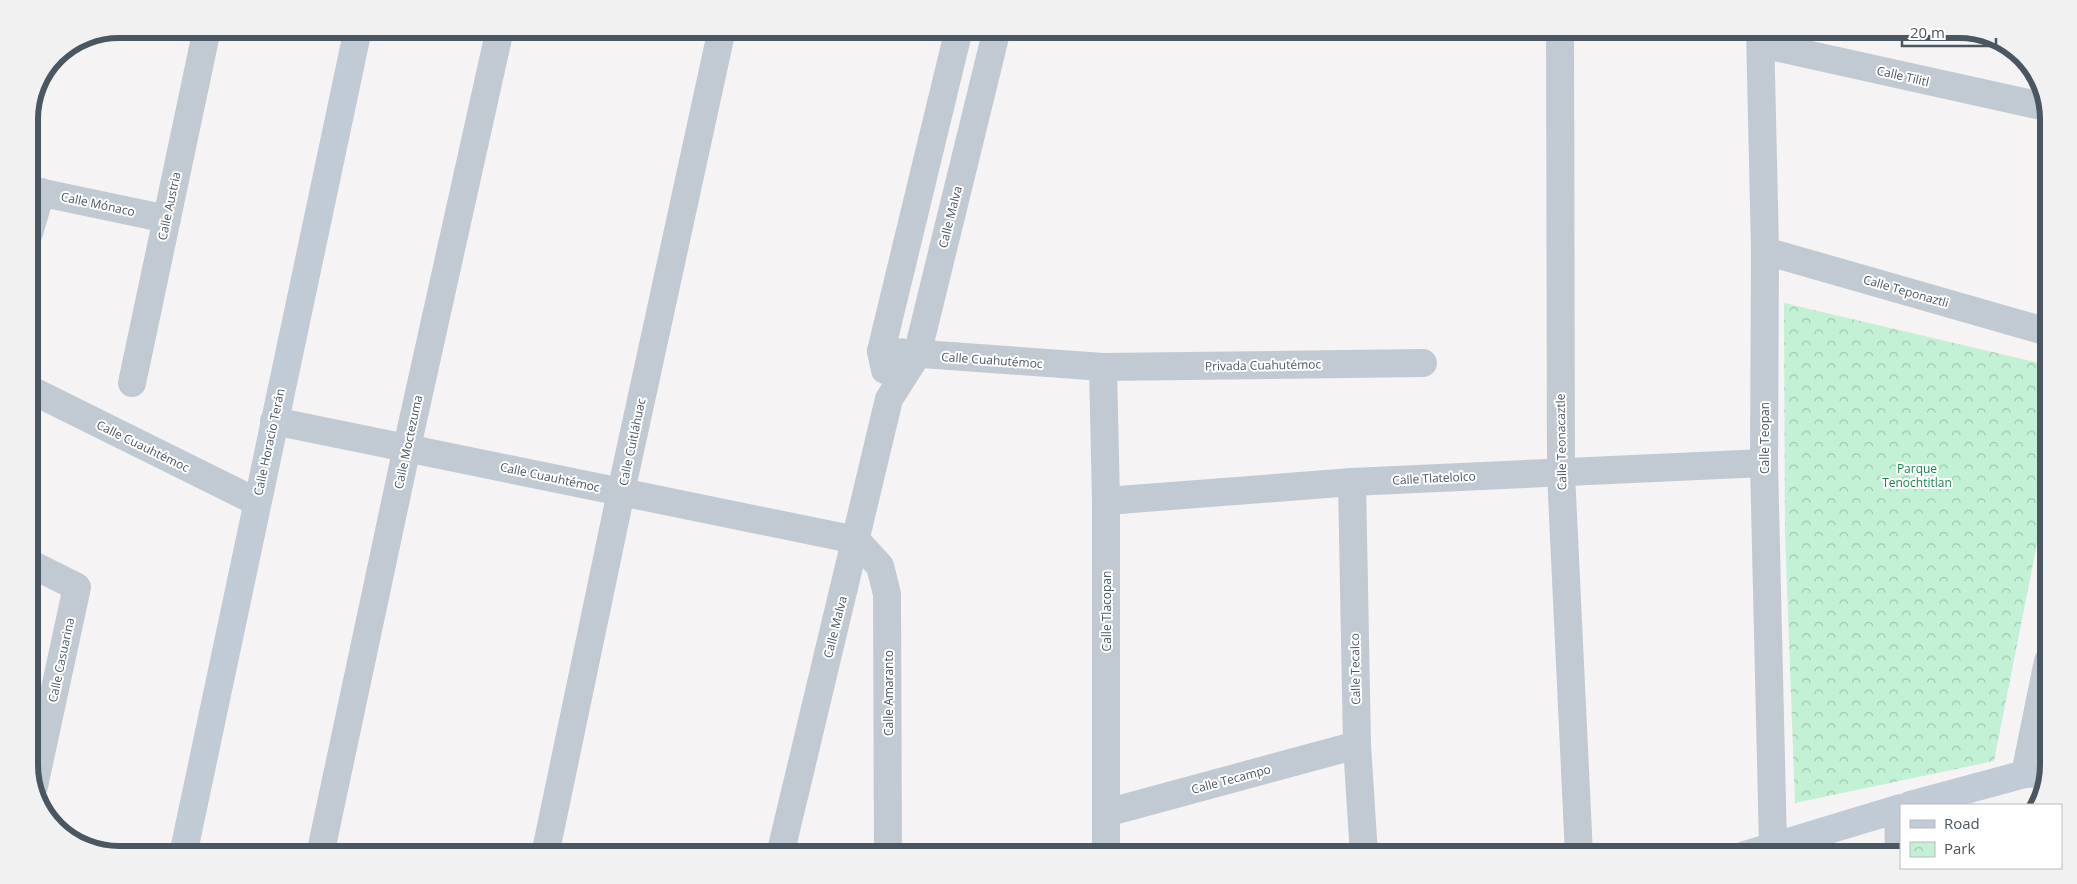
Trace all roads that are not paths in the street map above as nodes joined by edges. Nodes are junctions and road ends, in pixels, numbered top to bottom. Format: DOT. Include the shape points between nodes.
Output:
graph roads {
  1 [pos="205,38"];
  2 [pos="356,38"];
  3 [pos="498,38"];
  4 [pos="720,38"];
  5 [pos="957,38"];
  6 [pos="995,38"];
  7 [pos="1560,38"];
  8 [pos="1760,38"];
  9 [pos="1768,38"];
  10 [pos="2038,105"];
  11 [pos="38,192"];
  12 [pos="166,219"];
  13 [pos="1765,250"];
  14 [pos="2039,329"];
  15 [pos="881,352"];
  16 [pos="916,355"];
  17 [pos="1424,363"];
  18 [pos="1103,367"];
  19 [pos="132,383"];
  20 [pos="38,393"];
  21 [pos="889,399"];
  22 [pos="274,421"];
  23 [pos="407,447"];
  24 [pos="1764,463"];
  25 [pos="1560,473"];
  26 [pos="1352,482"];
  27 [pos="621,492"];
  28 [pos="1106,501"];
  29 [pos="257,502"];
  30 [pos="856,540"];
  31 [pos="38,568"];
  32 [pos="2040,736"];
  33 [pos="1357,745"];
  34 [pos="38,767"];
  35 [pos="2036,773"];
  36 [pos="1918,804"];
  37 [pos="1900,809"];
  38 [pos="1106,814"];
  39 [pos="184,846"];
  40 [pos="322,846"];
  41 [pos="547,846"];
  42 [pos="782,846"];
  43 [pos="888,846"];
  44 [pos="1106,846"];
  45 [pos="1363,846"];
  46 [pos="1579,846"];
  47 [pos="1773,846"];
  48 [pos="1776,846"];
  1 -- 12 [label="street, Calle Austria"];
  2 -- 22 [label="street, Calle Horacio Terán"];
  3 -- 23 [label="street, Calle Moctezuma"];
  4 -- 27 [label="street, Calle Cuitláhuac"];
  5 -- 15 [label="street, Calle Malva"];
  6 -- 16 [label="street, Calle Malva"];
  7 -- 25 [label="street, Calle Teonacaztle"];
  8 -- 13 [label="street, Calle Teopan"];
  9 -- 10 [label="street, Calle Tilitl"];
  11 -- 12 [label="street, Calle Mónaco"];
  12 -- 19 [label="street, Calle Austria"];
  13 -- 14 [label="street, Calle Teponaztli"];
  13 -- 24 [label="street, Calle Teopan"];
  15 -- 16 [label="street, Calle Cuahutémoc"];
  15 -- 21 [label="street, Calle Malva"];
  16 -- 18 [label="street, Calle Cuahutémoc"];
  16 -- 21 [label="street, Calle Malva"];
  17 -- 18 [label="street, Privada Cuahutémoc"];
  18 -- 28 [label="street, Calle Tlacopan"];
  20 -- 29 [label="street, Calle Cuauhtémoc"];
  21 -- 30 [label="street, Calle Malva"];
  22 -- 23 [label="street, Calle Cuauhtémoc"];
  22 -- 29 [label="street, Calle Horacio Terán"];
  23 -- 27 [label="street, Calle Cuauhtémoc"];
  23 -- 40 [label="street, Calle Moctezuma"];
  24 -- 25 [label="street, Calle Tlatelolco"];
  24 -- 47 [label="street, Calle Teopan"];
  25 -- 26 [label="street, Calle Tlatelolco"];
  25 -- 46 [label="street, Calle Teonacaztle"];
  26 -- 28 [label="street, Calle Tlatelolco"];
  26 -- 33 [label="street, Calle Tecalco"];
  27 -- 30 [label="street, Calle Cuauhtémoc"];
  27 -- 41 [label="street, Calle Cuitláhuac"];
  28 -- 38 [label="street, Calle Tlacopan"];
  29 -- 39 [label="street, Calle Horacio Terán"];
  30 -- 42 [label="street, Calle Malva"];
  30 -- 43 [label="street, Calle Amaranto" via="880,566 887,594"];
  31 -- 34 [label="street, Calle Casuarina" via="77,587"];
  32 -- 35 [label="street"];
  33 -- 38 [label="street, Calle Tecampo"];
  33 -- 45 [label="street, Calle Tecalco"];
  35 -- 36 [label="street"];
  37 -- 48 [label="street"];
  38 -- 44 [label="street, Calle Tlacopan"];
}
